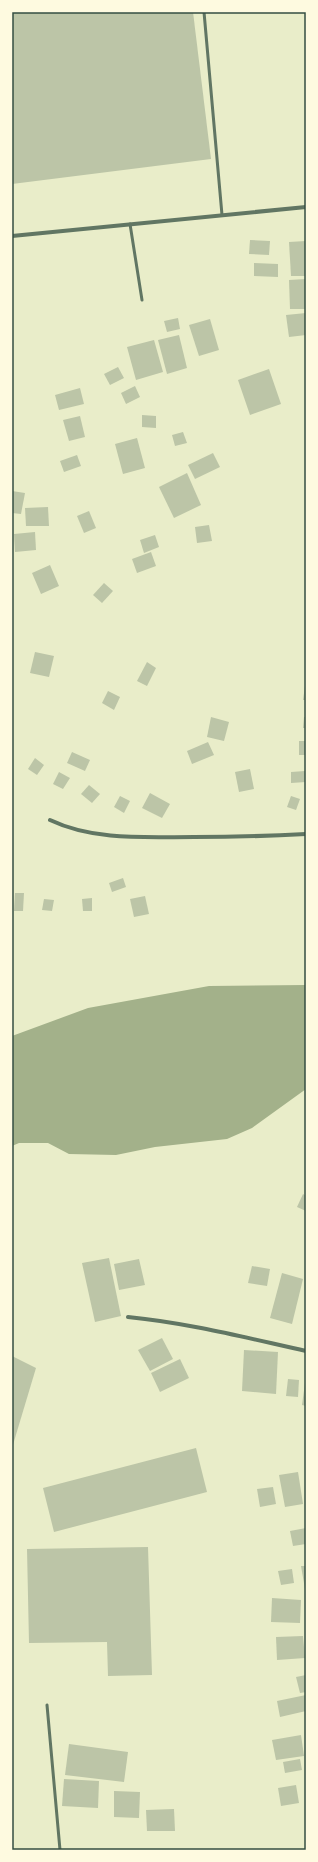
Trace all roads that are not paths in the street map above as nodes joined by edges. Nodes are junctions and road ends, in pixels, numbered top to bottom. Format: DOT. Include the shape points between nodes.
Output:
graph roads {
  1 [pos="204,12"];
  2 [pos="306,207"];
  3 [pos="222,215"];
  4 [pos="130,224"];
  5 [pos="12,236"];
  6 [pos="142,300"];
  7 [pos="50,820"];
  8 [pos="306,834"];
  9 [pos="128,1317"];
  10 [pos="306,1351"];
  11 [pos="48,1705"];
  12 [pos="60,1850"];
  1 -- 3 [label="lane"];
  2 -- 3 [label="street"];
  3 -- 4 [label="street"];
  4 -- 5 [label="street"];
  4 -- 6 [label="lane"];
  7 -- 8 [label="street" via="77,830 130,838"];
  9 -- 10 [label="street" via="200,1326"];
  11 -- 12 [label="lane"];
}
